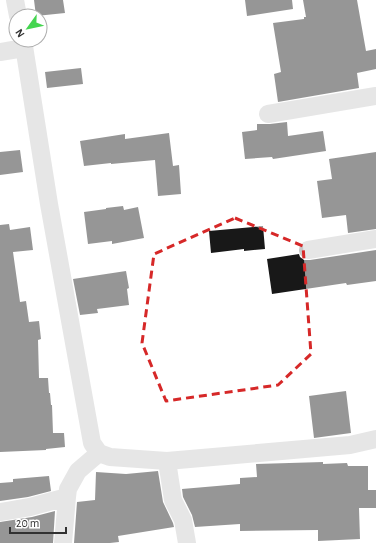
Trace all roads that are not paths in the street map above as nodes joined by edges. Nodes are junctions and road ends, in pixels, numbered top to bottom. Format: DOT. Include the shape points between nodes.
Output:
graph roads {
  1 [pos="12,48"];
  2 [pos="25,48"];
  3 [pos="0,52"];
  4 [pos="376,96"];
  5 [pos="268,114"];
  6 [pos="376,239"];
  7 [pos="308,250"];
  8 [pos="376,439"];
  9 [pos="99,453"];
  10 [pos="167,461"];
  11 [pos="67,497"];
  12 [pos="0,512"];
  13 [pos="63,543"];
  14 [pos="187,543"];
  1 -- 3 [label="street"];
  2 -- 9 [label="street" via="82,389 92,443"];
  4 -- 5 [label="street"];
  6 -- 7 [label="street"];
  8 -- 10 [label="street" via="350,445"];
  9 -- 10 [label="street" via="110,457"];
  9 -- 11 [label="street" via="78,471 68,489"];
  10 -- 14 [label="street" via="173,500 183,520"];
  11 -- 12 [label="street"];
  11 -- 13 [label="street"];
}
